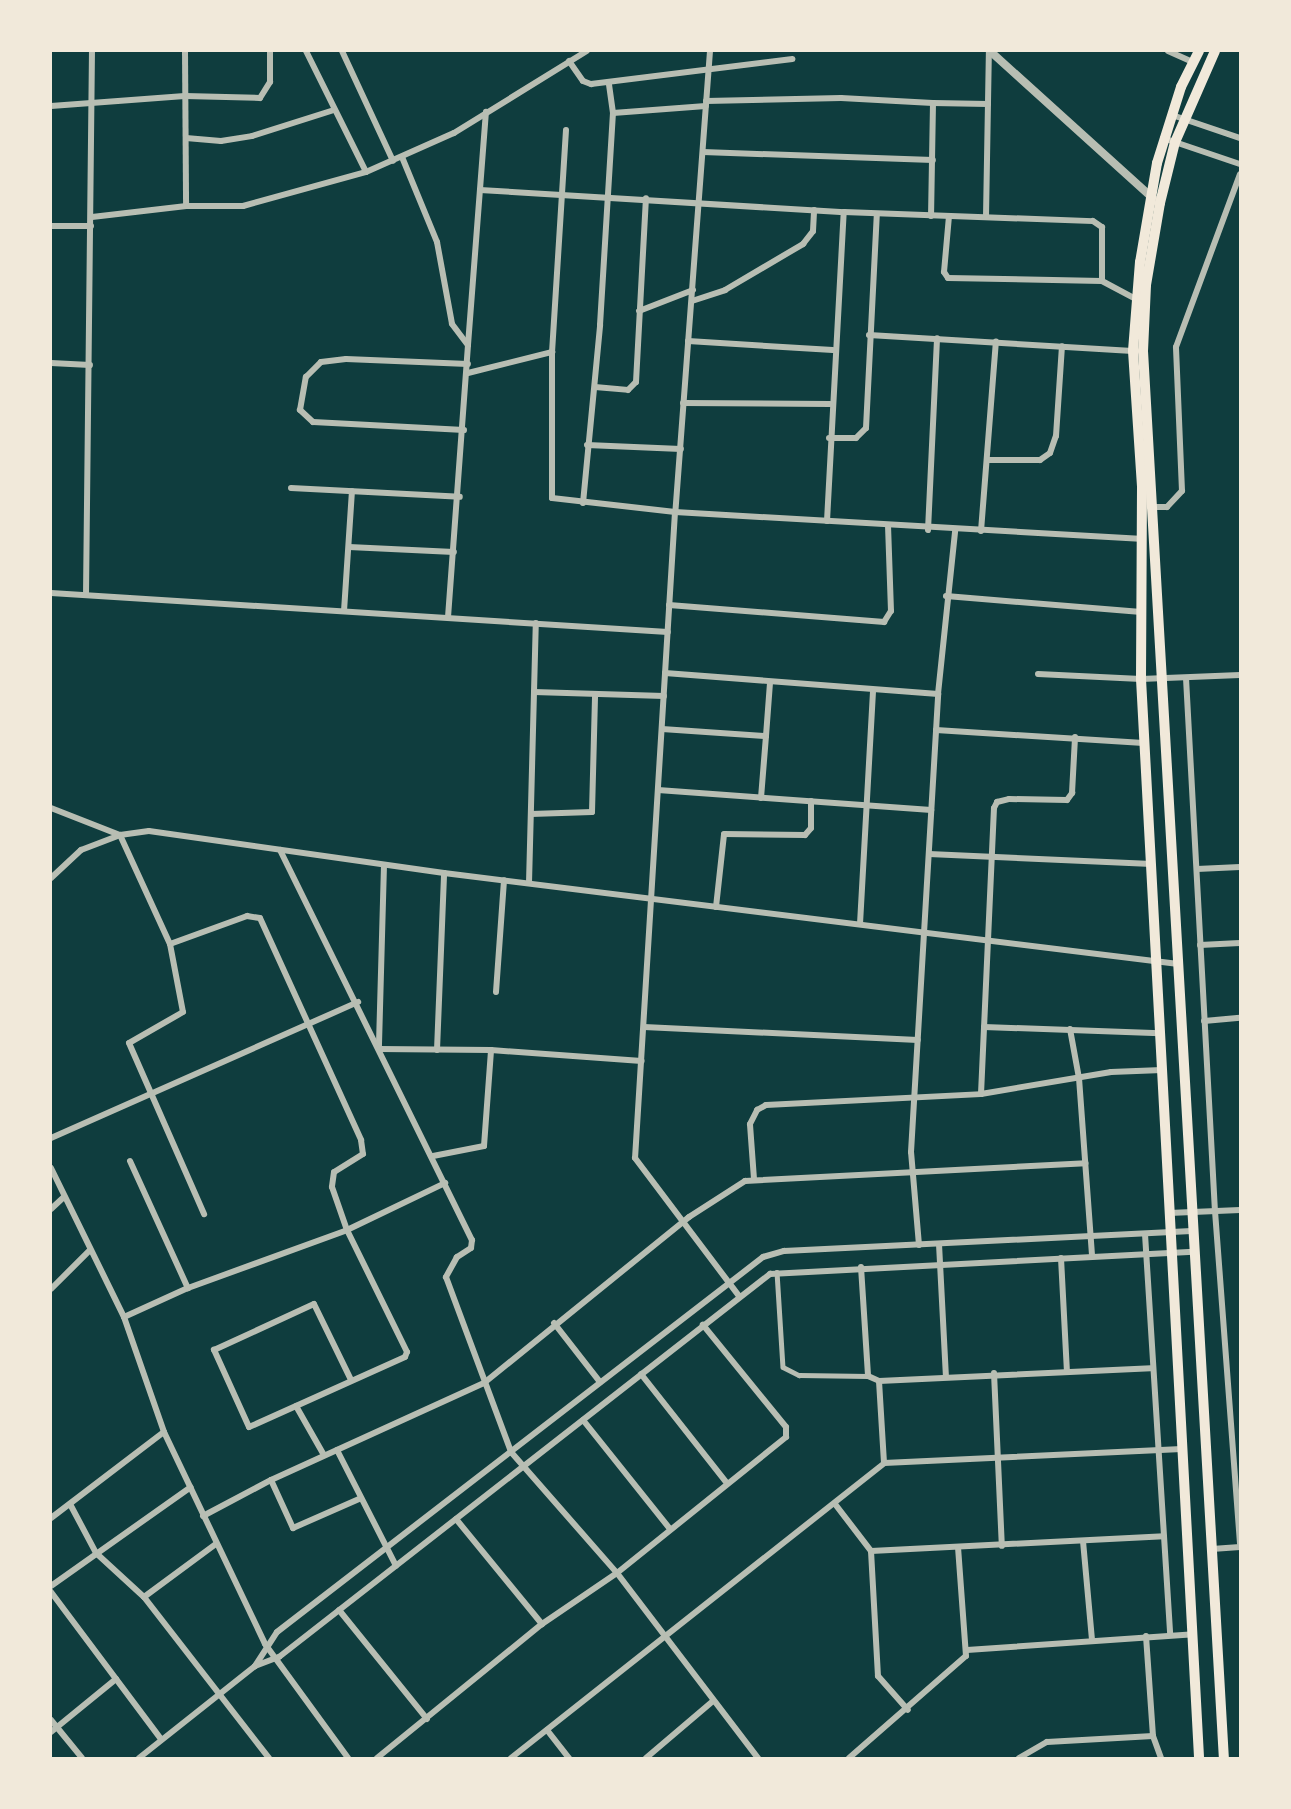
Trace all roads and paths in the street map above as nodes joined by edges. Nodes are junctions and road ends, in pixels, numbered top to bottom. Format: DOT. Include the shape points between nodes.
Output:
graph roads {
  1 [pos="92,51"];
  2 [pos="185,51"];
  3 [pos="270,51"];
  4 [pos="306,51"];
  5 [pos="342,51"];
  6 [pos="587,51"];
  7 [pos="710,51"];
  8 [pos="990,51"];
  9 [pos="1168,51"];
  10 [pos="1199,51"];
  11 [pos="1215,51"];
  12 [pos="792,59"];
  13 [pos="569,61"];
  14 [pos="1193,62"];
  15 [pos="709,68"];
  16 [pos="609,83"];
  17 [pos="185,96"];
  18 [pos="933,103"];
  19 [pos="93,104"];
  20 [pos="706,104"];
  21 [pos="988,104"];
  22 [pos="51,106"];
  23 [pos="334,110"];
  24 [pos="486,112"];
  25 [pos="613,113"];
  26 [pos="1172,115"];
  27 [pos="1184,119"];
  28 [pos="566,130"];
  29 [pos="186,138"];
  30 [pos="1163,138"];
  31 [pos="1240,138"];
  32 [pos="1175,142"];
  33 [pos="703,152"];
  34 [pos="402,157"];
  35 [pos="933,160"];
  36 [pos="393,161"];
  37 [pos="1240,163"];
  38 [pos="366,172"];
  39 [pos="1240,174"];
  40 [pos="480,190"];
  41 [pos="563,193"];
  42 [pos="608,195"];
  43 [pos="1150,197"];
  44 [pos="646,198"];
  45 [pos="700,202"];
  46 [pos="1160,203"];
  47 [pos="186,206"];
  48 [pos="814,211"];
  49 [pos="844,212"];
  50 [pos="877,214"];
  51 [pos="931,216"];
  52 [pos="949,216"];
  53 [pos="92,217"];
  54 [pos="986,217"];
  55 [pos="51,226"];
  56 [pos="91,226"];
  57 [pos="1102,281"];
  58 [pos="693,290"];
  59 [pos="1136,299"];
  60 [pos="692,301"];
  61 [pos="639,311"];
  62 [pos="869,335"];
  63 [pos="937,338"];
  64 [pos="688,341"];
  65 [pos="996,342"];
  66 [pos="468,345"];
  67 [pos="1062,346"];
  68 [pos="833,350"];
  69 [pos="1133,351"];
  70 [pos="552,352"];
  71 [pos="51,363"];
  72 [pos="468,363"];
  73 [pos="90,365"];
  74 [pos="468,373"];
  75 [pos="595,387"];
  76 [pos="683,403"];
  77 [pos="830,404"];
  78 [pos="464,430"];
  79 [pos="829,438"];
  80 [pos="587,445"];
  81 [pos="681,449"];
  82 [pos="989,460"];
  83 [pos="290,488"];
  84 [pos="352,491"];
  85 [pos="460,497"];
  86 [pos="583,503"];
  87 [pos="1150,507"];
  88 [pos="675,512"];
  89 [pos="827,521"];
  90 [pos="888,527"];
  91 [pos="928,530"];
  92 [pos="955,531"];
  93 [pos="981,531"];
  94 [pos="1139,539"];
  95 [pos="349,547"];
  96 [pos="454,552"];
  97 [pos="51,593"];
  98 [pos="86,595"];
  99 [pos="946,596"];
  100 [pos="669,605"];
  101 [pos="344,611"];
  102 [pos="1141,612"];
  103 [pos="449,617"];
  104 [pos="536,623"];
  105 [pos="668,632"];
  106 [pos="665,673"];
  107 [pos="1038,674"];
  108 [pos="1240,675"];
  109 [pos="1186,678"];
  110 [pos="1141,679"];
  111 [pos="1162,679"];
  112 [pos="770,683"];
  113 [pos="873,690"];
  114 [pos="534,692"];
  115 [pos="595,694"];
  116 [pos="938,694"];
  117 [pos="664,696"];
  118 [pos="662,729"];
  119 [pos="936,730"];
  120 [pos="766,736"];
  121 [pos="1075,737"];
  122 [pos="1144,743"];
  123 [pos="658,790"];
  124 [pos="761,798"];
  125 [pos="811,801"];
  126 [pos="867,806"];
  127 [pos="51,808"];
  128 [pos="931,810"];
  129 [pos="531,814"];
  130 [pos="120,835"];
  131 [pos="280,850"];
  132 [pos="929,853"];
  133 [pos="992,858"];
  134 [pos="1152,864"];
  135 [pos="384,865"];
  136 [pos="1240,867"];
  137 [pos="1197,869"];
  138 [pos="444,873"];
  139 [pos="51,877"];
  140 [pos="504,880"];
  141 [pos="529,883"];
  142 [pos="651,899"];
  143 [pos="716,907"];
  144 [pos="860,924"];
  145 [pos="924,931"];
  146 [pos="1156,935"];
  147 [pos="1176,935"];
  148 [pos="989,939"];
  149 [pos="1240,943"];
  150 [pos="170,944"];
  151 [pos="1200,945"];
  152 [pos="1157,960"];
  153 [pos="1178,964"];
  154 [pos="496,992"];
  155 [pos="358,1002"];
  156 [pos="1240,1018"];
  157 [pos="1205,1021"];
  158 [pos="308,1026"];
  159 [pos="644,1027"];
  160 [pos="984,1027"];
  161 [pos="1070,1029"];
  162 [pos="1160,1033"];
  163 [pos="918,1040"];
  164 [pos="379,1049"];
  165 [pos="437,1050"];
  166 [pos="491,1050"];
  167 [pos="642,1061"];
  168 [pos="1162,1070"];
  169 [pos="1079,1078"];
  170 [pos="153,1094"];
  171 [pos="981,1094"];
  172 [pos="914,1097"];
  173 [pos="51,1138"];
  174 [pos="433,1156"];
  175 [pos="130,1161"];
  176 [pos="1086,1163"];
  177 [pos="51,1168"];
  178 [pos="913,1172"];
  179 [pos="754,1179"];
  180 [pos="445,1183"];
  181 [pos="64,1197"];
  182 [pos="51,1209"];
  183 [pos="1240,1210"];
  184 [pos="1215,1211"];
  185 [pos="1191,1212"];
  186 [pos="1170,1213"];
  187 [pos="204,1214"];
  188 [pos="682,1223"];
  189 [pos="347,1230"];
  190 [pos="1192,1231"];
  191 [pos="1171,1232"];
  192 [pos="1145,1234"];
  193 [pos="1090,1236"];
  194 [pos="939,1244"];
  195 [pos="919,1245"];
  196 [pos="90,1250"];
  197 [pos="1194,1252"];
  198 [pos="1173,1253"];
  199 [pos="1146,1254"];
  200 [pos="1092,1256"];
  201 [pos="1061,1258"];
  202 [pos="940,1263"];
  203 [pos="861,1266"];
  204 [pos="777,1271"];
  205 [pos="728,1282"];
  206 [pos="188,1288"];
  207 [pos="51,1289"];
  208 [pos="739,1296"];
  209 [pos="124,1317"];
  210 [pos="554,1323"];
  211 [pos="703,1325"];
  212 [pos="1151,1368"];
  213 [pos="1067,1371"];
  214 [pos="994,1373"];
  215 [pos="641,1374"];
  216 [pos="868,1376"];
  217 [pos="946,1376"];
  218 [pos="351,1380"];
  219 [pos="879,1381"];
  220 [pos="600,1382"];
  221 [pos="484,1383"];
  222 [pos="296,1406"];
  223 [pos="583,1420"];
  224 [pos="164,1432"];
  225 [pos="1182,1449"];
  226 [pos="337,1450"];
  227 [pos="1157,1450"];
  228 [pos="511,1451"];
  229 [pos="324,1455"];
  230 [pos="997,1457"];
  231 [pos="884,1463"];
  232 [pos="523,1467"];
  233 [pos="271,1480"];
  234 [pos="726,1482"];
  235 [pos="191,1487"];
  236 [pos="361,1498"];
  237 [pos="69,1504"];
  238 [pos="835,1504"];
  239 [pos="203,1516"];
  240 [pos="51,1518"];
  241 [pos="456,1519"];
  242 [pos="670,1529"];
  243 [pos="1164,1536"];
  244 [pos="1083,1541"];
  245 [pos="216,1544"];
  246 [pos="1002,1546"];
  247 [pos="1240,1546"];
  248 [pos="386,1548"];
  249 [pos="958,1548"];
  250 [pos="1212,1549"];
  251 [pos="871,1551"];
  252 [pos="96,1553"];
  253 [pos="396,1566"];
  254 [pos="617,1573"];
  255 [pos="51,1589"];
  256 [pos="144,1597"];
  257 [pos="339,1610"];
  258 [pos="542,1624"];
  259 [pos="663,1634"];
  260 [pos="1170,1634"];
  261 [pos="1193,1634"];
  262 [pos="1146,1636"];
  263 [pos="1092,1639"];
  264 [pos="265,1644"];
  265 [pos="967,1650"];
  266 [pos="275,1660"];
  267 [pos="255,1666"];
  268 [pos="116,1679"];
  269 [pos="219,1696"];
  270 [pos="713,1700"];
  271 [pos="908,1710"];
  272 [pos="427,1719"];
  273 [pos="51,1720"];
  274 [pos="54,1730"];
  275 [pos="547,1730"];
  276 [pos="1153,1736"];
  277 [pos="161,1739"];
  278 [pos="345,1755"];
  279 [pos="858,1756"];
  280 [pos="82,1758"];
  281 [pos="139,1758"];
  282 [pos="269,1758"];
  283 [pos="335,1758"];
  284 [pos="377,1758"];
  285 [pos="511,1758"];
  286 [pos="569,1758"];
  287 [pos="646,1758"];
  288 [pos="758,1758"];
  289 [pos="849,1758"];
  290 [pos="1019,1758"];
  291 [pos="1161,1758"];
  292 [pos="1199,1758"];
  293 [pos="1223,1758"];
  1 -- 19 [label="street"];
  2 -- 17 [label="street"];
  3 -- 17 [label="street" via="270,82 260,99"];
  4 -- 23 [label="street"];
  5 -- 36 [label="street"];
  6 -- 13 [label="street"];
  7 -- 15 [label="street"];
  8 -- 21 [label="street"];
  8 -- 43 [label="street"];
  9 -- 14 [label="street"];
  10 -- 14 [label="main road"];
  11 -- 27 [label="main road"];
  12 -- 15 [label="street"];
  13 -- 16 [label="street" via="583,82"];
  13 -- 24 [label="street"];
  14 -- 26 [label="main road"];
  15 -- 16 [label="street"];
  15 -- 20 [label="street"];
  16 -- 25 [label="street"];
  17 -- 19 [label="street"];
  17 -- 29 [label="street"];
  18 -- 20 [label="street" via="841,99"];
  18 -- 21 [label="street"];
  18 -- 35 [label="street"];
  19 -- 22 [label="street"];
  19 -- 53 [label="street"];
  20 -- 25 [label="street"];
  20 -- 33 [label="street"];
  21 -- 54 [label="street"];
  23 -- 29 [label="street" via="252,136 221,141"];
  23 -- 38 [label="street"];
  24 -- 34 [label="street"];
  24 -- 40 [label="street"];
  25 -- 42 [label="street"];
  26 -- 27 [label="street"];
  26 -- 30 [label="main road"];
  27 -- 31 [label="street"];
  27 -- 32 [label="main road"];
  28 -- 41 [label="street"];
  29 -- 47 [label="street"];
  30 -- 32 [label="street"];
  30 -- 43 [label="main road"];
  32 -- 37 [label="street"];
  32 -- 46 [label="main road"];
  33 -- 35 [label="street"];
  33 -- 45 [label="street"];
  34 -- 36 [label="street"];
  34 -- 66 [label="street" via="438,242 452,324"];
  35 -- 51 [label="street"];
  36 -- 38 [label="street"];
  38 -- 47 [label="street" via="243,206"];
  39 -- 87 [label="street" via="1176,347 1182,491 1167,507"];
  40 -- 41 [label="street"];
  40 -- 66 [label="street"];
  41 -- 42 [label="street"];
  41 -- 70 [label="street"];
  42 -- 44 [label="street"];
  42 -- 75 [label="street"];
  43 -- 46 [label="street"];
  43 -- 59 [label="main road"];
  44 -- 45 [label="street"];
  44 -- 61 [label="street"];
  45 -- 48 [label="street"];
  45 -- 58 [label="street"];
  46 -- 87 [label="main road" via="1149,258 1143,351"];
  47 -- 53 [label="street"];
  48 -- 49 [label="street"];
  48 -- 60 [label="street" via="813,230 803,244 725,290"];
  49 -- 50 [label="street"];
  49 -- 68 [label="street"];
  50 -- 51 [label="street"];
  50 -- 62 [label="street"];
  51 -- 52 [label="street"];
  52 -- 54 [label="street"];
  52 -- 57 [label="street" via="944,272 948,278"];
  53 -- 56 [label="street"];
  54 -- 57 [label="street" via="1098,222 1102,226"];
  55 -- 56 [label="street"];
  56 -- 73 [label="street"];
  57 -- 59 [label="street"];
  58 -- 60 [label="street"];
  58 -- 61 [label="street"];
  59 -- 69 [label="main road"];
  60 -- 64 [label="street"];
  61 -- 75 [label="street" via="636,383 628,390"];
  62 -- 63 [label="street"];
  62 -- 79 [label="street" via="865,431 856,439"];
  63 -- 65 [label="street"];
  63 -- 91 [label="street"];
  64 -- 68 [label="street"];
  64 -- 76 [label="street"];
  65 -- 67 [label="street"];
  65 -- 82 [label="street"];
  66 -- 72 [label="street"];
  67 -- 69 [label="street"];
  67 -- 82 [label="street" via="1056,436 1050,453 1040,460"];
  68 -- 77 [label="street"];
  69 -- 94 [label="main road" via="1142,488"];
  70 -- 74 [label="street"];
  70 -- 86 [label="street" via="549,492 558,500"];
  71 -- 73 [label="street"];
  72 -- 74 [label="street"];
  72 -- 78 [label="street" via="321,362 306,377 300,410 313,422"];
  73 -- 98 [label="street"];
  74 -- 78 [label="street"];
  75 -- 80 [label="street"];
  76 -- 77 [label="street"];
  76 -- 81 [label="street"];
  77 -- 79 [label="street"];
  78 -- 85 [label="street"];
  79 -- 89 [label="street"];
  80 -- 81 [label="street"];
  80 -- 86 [label="street"];
  81 -- 88 [label="street"];
  82 -- 93 [label="street"];
  83 -- 84 [label="street"];
  84 -- 85 [label="street"];
  84 -- 95 [label="street"];
  85 -- 96 [label="street"];
  86 -- 88 [label="street"];
  87 -- 111 [label="main road"];
  88 -- 89 [label="street"];
  88 -- 100 [label="street"];
  89 -- 90 [label="street"];
  90 -- 91 [label="street"];
  90 -- 100 [label="street" via="891,611 884,622"];
  91 -- 92 [label="street"];
  92 -- 93 [label="street"];
  92 -- 99 [label="street"];
  93 -- 94 [label="street"];
  94 -- 102 [label="main road"];
  95 -- 96 [label="street"];
  95 -- 101 [label="street"];
  96 -- 103 [label="street"];
  97 -- 98 [label="street"];
  98 -- 101 [label="street"];
  99 -- 102 [label="street"];
  99 -- 116 [label="street"];
  100 -- 105 [label="street"];
  101 -- 103 [label="street"];
  102 -- 110 [label="main road"];
  103 -- 104 [label="street"];
  104 -- 105 [label="street"];
  104 -- 114 [label="street"];
  105 -- 106 [label="street"];
  106 -- 112 [label="street"];
  106 -- 117 [label="street"];
  107 -- 110 [label="street"];
  108 -- 109 [label="street"];
  109 -- 111 [label="street"];
  109 -- 137 [label="street"];
  110 -- 111 [label="street"];
  110 -- 122 [label="main road"];
  111 -- 147 [label="main road"];
  112 -- 113 [label="street"];
  112 -- 120 [label="street"];
  113 -- 116 [label="street"];
  113 -- 126 [label="street"];
  114 -- 115 [label="street"];
  114 -- 129 [label="street"];
  115 -- 117 [label="street"];
  115 -- 129 [label="street" via="592,812"];
  116 -- 119 [label="street"];
  117 -- 118 [label="street"];
  118 -- 120 [label="street"];
  118 -- 123 [label="street"];
  119 -- 121 [label="street"];
  119 -- 128 [label="street"];
  120 -- 124 [label="street"];
  121 -- 122 [label="street"];
  121 -- 133 [label="street" via="1070,797 1059,802 997,802"];
  122 -- 134 [label="main road"];
  123 -- 124 [label="street"];
  123 -- 142 [label="street"];
  124 -- 125 [label="street"];
  125 -- 126 [label="street"];
  125 -- 143 [label="street" via="811,828 805,835 724,834"];
  126 -- 128 [label="street"];
  126 -- 144 [label="street"];
  127 -- 130 [label="street"];
  128 -- 132 [label="street"];
  129 -- 141 [label="street"];
  130 -- 131 [label="street" via="149,831"];
  130 -- 139 [label="street" via="81,850"];
  130 -- 150 [label="street"];
  131 -- 135 [label="street"];
  131 -- 155 [label="street"];
  132 -- 133 [label="street"];
  132 -- 145 [label="street"];
  133 -- 134 [label="street"];
  133 -- 148 [label="street"];
  134 -- 146 [label="main road"];
  135 -- 138 [label="street"];
  135 -- 164 [label="street"];
  136 -- 137 [label="street"];
  137 -- 151 [label="street"];
  138 -- 140 [label="street"];
  138 -- 165 [label="street"];
  140 -- 141 [label="street"];
  140 -- 154 [label="street"];
  141 -- 142 [label="street"];
  142 -- 143 [label="street"];
  142 -- 159 [label="street"];
  143 -- 144 [label="street"];
  144 -- 145 [label="street"];
  145 -- 148 [label="street"];
  145 -- 163 [label="street"];
  146 -- 147 [label="main road"];
  146 -- 152 [label="main road"];
  147 -- 153 [label="main road"];
  148 -- 152 [label="street"];
  148 -- 160 [label="street"];
  149 -- 151 [label="street"];
  150 -- 158 [label="street" via="247,916 260,918"];
  150 -- 170 [label="street" via="183,1012 130,1038 129,1043"];
  151 -- 157 [label="street"];
  152 -- 153 [label="street"];
  152 -- 162 [label="main road"];
  153 -- 185 [label="main road"];
  155 -- 158 [label="street"];
  155 -- 164 [label="street"];
  156 -- 157 [label="street"];
  157 -- 184 [label="street"];
  158 -- 170 [label="street"];
  158 -- 189 [label="street" via="363,1147 361,1158 332,1176"];
  159 -- 163 [label="street"];
  159 -- 167 [label="street"];
  160 -- 161 [label="street"];
  160 -- 171 [label="street"];
  161 -- 162 [label="street"];
  161 -- 169 [label="street"];
  162 -- 168 [label="main road"];
  163 -- 172 [label="street"];
  164 -- 165 [label="street"];
  164 -- 174 [label="street"];
  165 -- 166 [label="street"];
  166 -- 167 [label="street"];
  166 -- 174 [label="street" via="484,1146"];
  167 -- 188 [label="street" via="636,1164"];
  168 -- 169 [label="street"];
  168 -- 186 [label="main road"];
  169 -- 171 [label="street"];
  169 -- 176 [label="street"];
  170 -- 173 [label="street"];
  170 -- 187 [label="street"];
  171 -- 172 [label="street"];
  172 -- 178 [label="street"];
  172 -- 179 [label="street" via="757,1110 750,1124"];
  174 -- 180 [label="street"];
  175 -- 206 [label="street"];
  176 -- 178 [label="street"];
  176 -- 193 [label="street"];
  177 -- 181 [label="street"];
  178 -- 179 [label="street"];
  178 -- 195 [label="street"];
  179 -- 188 [label="street"];
  180 -- 189 [label="street"];
  180 -- 221 [label="street" via="472,1240 471,1248 457,1257 446,1277"];
  181 -- 182 [label="street"];
  181 -- 196 [label="street"];
  183 -- 184 [label="street"];
  184 -- 185 [label="street"];
  184 -- 247 [label="street"];
  185 -- 186 [label="street"];
  185 -- 190 [label="main road"];
  186 -- 191 [label="main road"];
  188 -- 205 [label="street"];
  188 -- 210 [label="street"];
  189 -- 206 [label="street"];
  189 -- 218 [label="street" via="407,1352 405,1357"];
  190 -- 191 [label="street"];
  190 -- 197 [label="main road"];
  191 -- 192 [label="street"];
  191 -- 198 [label="main road"];
  192 -- 193 [label="street"];
  192 -- 199 [label="street"];
  193 -- 194 [label="street"];
  193 -- 200 [label="street"];
  194 -- 195 [label="street"];
  194 -- 202 [label="street"];
  195 -- 205 [label="street" via="784,1251 754,1262"];
  196 -- 207 [label="street"];
  196 -- 209 [label="street"];
  197 -- 198 [label="street"];
  197 -- 250 [label="main road"];
  198 -- 199 [label="street"];
  198 -- 225 [label="main road"];
  199 -- 200 [label="street"];
  199 -- 212 [label="street"];
  200 -- 201 [label="street"];
  201 -- 202 [label="street"];
  201 -- 213 [label="street"];
  202 -- 203 [label="street"];
  202 -- 217 [label="street"];
  203 -- 204 [label="street"];
  203 -- 216 [label="street"];
  204 -- 208 [label="street"];
  204 -- 216 [label="street" via="783,1367 799,1375"];
  205 -- 208 [label="street"];
  205 -- 220 [label="street"];
  206 -- 209 [label="street"];
  208 -- 211 [label="street"];
  209 -- 224 [label="street"];
  210 -- 220 [label="street"];
  210 -- 221 [label="street"];
  211 -- 215 [label="street"];
  211 -- 234 [label="street" via="786,1427 782,1442"];
  212 -- 213 [label="street"];
  212 -- 227 [label="street"];
  213 -- 214 [label="street"];
  214 -- 217 [label="street"];
  214 -- 230 [label="street"];
  215 -- 223 [label="street"];
  215 -- 234 [label="street"];
  216 -- 219 [label="street"];
  217 -- 219 [label="street"];
  218 -- 222 [label="street"];
  218 -- 222 [label="street" via="314,1304 214,1350 249,1427"];
  219 -- 231 [label="street"];
  220 -- 228 [label="street"];
  221 -- 226 [label="street"];
  221 -- 228 [label="street"];
  222 -- 229 [label="street"];
  223 -- 232 [label="street"];
  223 -- 242 [label="street"];
  224 -- 235 [label="street"];
  224 -- 237 [label="street"];
  225 -- 227 [label="street"];
  225 -- 261 [label="main road"];
  226 -- 229 [label="street"];
  226 -- 236 [label="street"];
  227 -- 230 [label="street"];
  227 -- 243 [label="street"];
  228 -- 232 [label="street"];
  228 -- 248 [label="street"];
  229 -- 233 [label="street"];
  230 -- 231 [label="street"];
  230 -- 246 [label="street"];
  231 -- 238 [label="street"];
  232 -- 241 [label="street"];
  232 -- 254 [label="street"];
  233 -- 236 [label="street" via="293,1528"];
  233 -- 239 [label="street"];
  234 -- 242 [label="street"];
  235 -- 239 [label="street"];
  235 -- 252 [label="street"];
  236 -- 248 [label="street"];
  237 -- 240 [label="street"];
  237 -- 252 [label="street"];
  238 -- 251 [label="street"];
  238 -- 259 [label="street"];
  239 -- 245 [label="street"];
  241 -- 253 [label="street"];
  241 -- 258 [label="street"];
  242 -- 254 [label="street"];
  243 -- 244 [label="street"];
  243 -- 260 [label="street"];
  244 -- 246 [label="street"];
  244 -- 263 [label="street"];
  245 -- 256 [label="street"];
  245 -- 264 [label="street"];
  246 -- 249 [label="street"];
  247 -- 250 [label="street"];
  248 -- 253 [label="street"];
  248 -- 264 [label="street"];
  249 -- 251 [label="street"];
  249 -- 265 [label="street"];
  250 -- 293 [label="main road"];
  251 -- 271 [label="street" via="878,1676"];
  252 -- 255 [label="street"];
  252 -- 256 [label="street"];
  253 -- 257 [label="street"];
  254 -- 258 [label="street"];
  254 -- 259 [label="street"];
  255 -- 268 [label="street"];
  256 -- 269 [label="street"];
  257 -- 266 [label="street"];
  257 -- 272 [label="street"];
  258 -- 272 [label="street"];
  259 -- 270 [label="street"];
  259 -- 275 [label="street"];
  260 -- 261 [label="street"];
  260 -- 262 [label="street"];
  261 -- 292 [label="main road"];
  262 -- 263 [label="street"];
  262 -- 276 [label="street"];
  263 -- 265 [label="street"];
  264 -- 266 [label="street"];
  264 -- 267 [label="street"];
  265 -- 271 [label="street" via="964,1660"];
  266 -- 267 [label="street"];
  266 -- 278 [label="street"];
  267 -- 269 [label="street"];
  268 -- 274 [label="street"];
  268 -- 277 [label="street"];
  269 -- 277 [label="street"];
  269 -- 282 [label="street"];
  270 -- 287 [label="street"];
  270 -- 288 [label="street"];
  271 -- 279 [label="street"];
  272 -- 284 [label="street"];
  273 -- 274 [label="street"];
  274 -- 280 [label="street"];
  275 -- 285 [label="street"];
  275 -- 286 [label="street"];
  276 -- 290 [label="street" via="1046,1742"];
  276 -- 291 [label="street"];
  277 -- 281 [label="street"];
  278 -- 283 [label="street"];
  279 -- 289 [label="street"];
}
